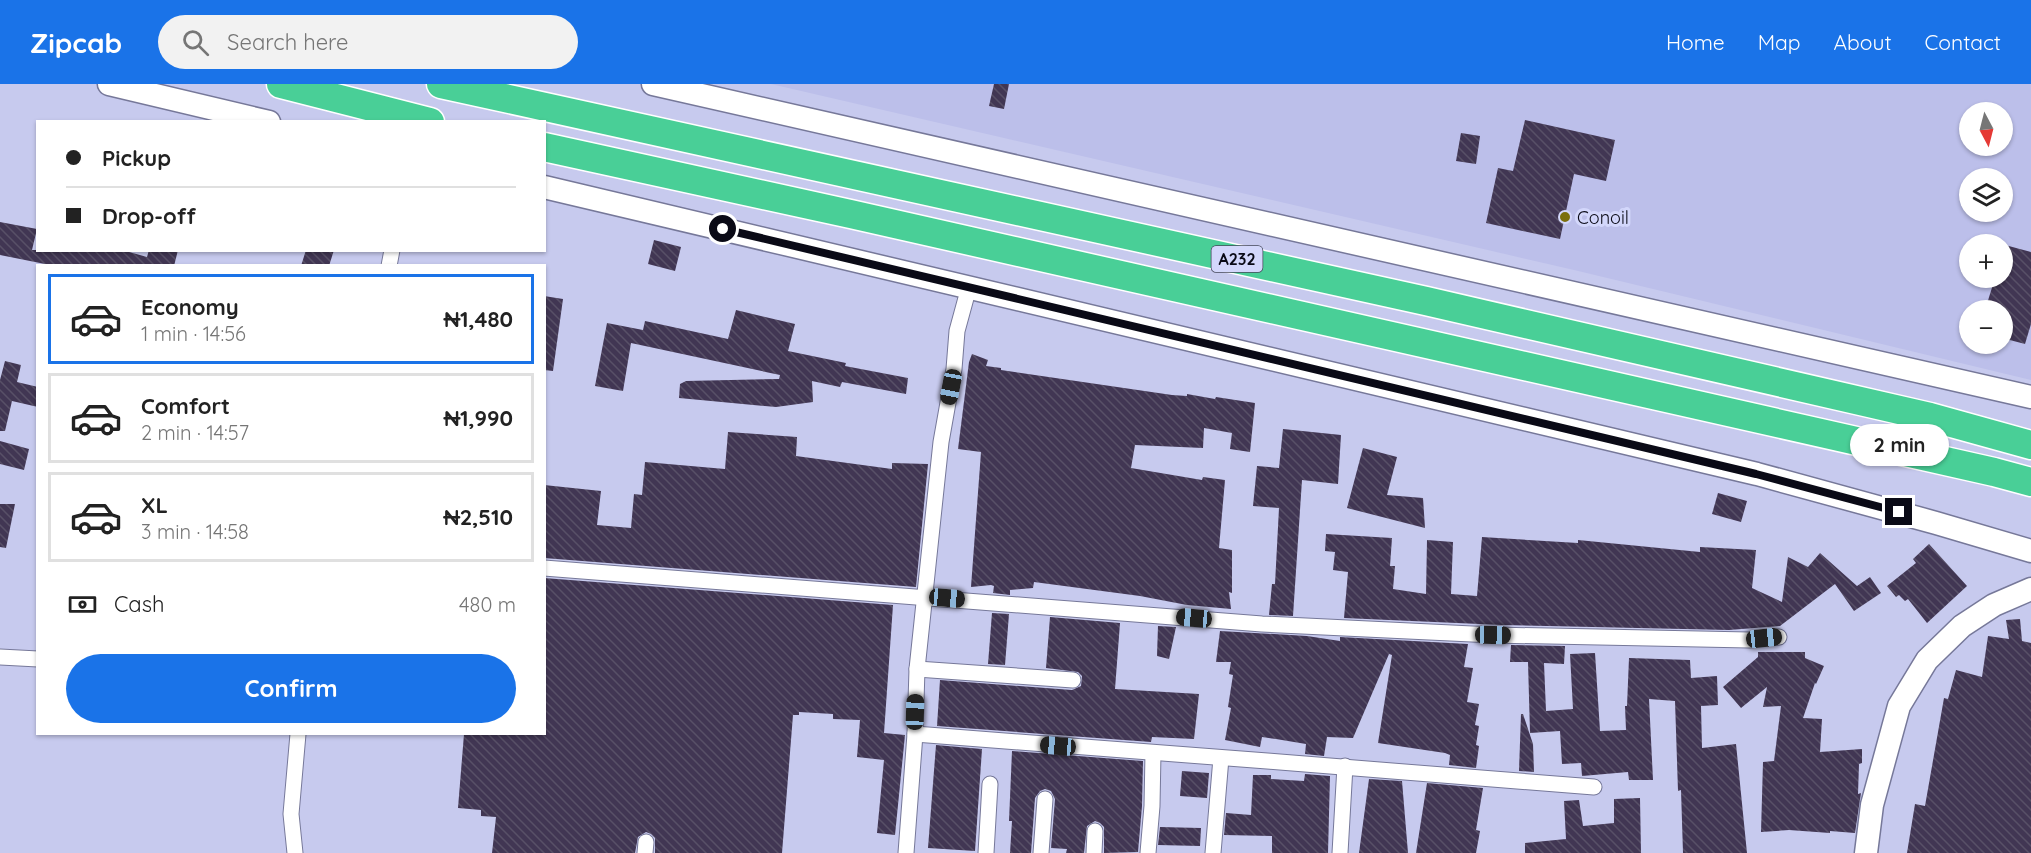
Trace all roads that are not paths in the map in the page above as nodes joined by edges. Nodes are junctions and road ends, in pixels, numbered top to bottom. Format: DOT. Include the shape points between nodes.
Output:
graph roads {
  1 [pos="109,84"];
  2 [pos="281,84"];
  3 [pos="653,84"];
  4 [pos="451,85"];
  5 [pos="261,120"];
  6 [pos="422,120"];
  7 [pos="546,147"];
  8 [pos="546,186"];
  9 [pos="969,287"];
  10 [pos="2031,397"];
  11 [pos="2031,445"];
  12 [pos="2031,482"];
  13 [pos="2031,551"];
  14 [pos="546,568"];
  15 [pos="2031,589"];
  16 [pos="925,597"];
  17 [pos="1779,637"];
  18 [pos="0,657"];
  19 [pos="36,659"];
  20 [pos="917,669"];
  21 [pos="1073,680"];
  22 [pos="915,734"];
  23 [pos="298,735"];
  24 [pos="1153,753"];
  25 [pos="1221,758"];
  26 [pos="1345,766"];
  27 [pos="990,784"];
  28 [pos="1594,787"];
  29 [pos="1045,799"];
  30 [pos="1095,831"];
  31 [pos="295,853"];
  32 [pos="906,853"];
  33 [pos="986,853"];
  34 [pos="1041,853"];
  35 [pos="1094,853"];
  36 [pos="1148,853"];
  37 [pos="1214,853"];
  38 [pos="1340,853"];
  39 [pos="1866,853"];
  1 -- 5 [label="main road"];
  2 -- 6 [label="highway"];
  3 -- 10 [label="main road"];
  4 -- 11 [label="highway, A232" via="1426,301 1930,417"];
  7 -- 12 [label="highway, A232" via="1551,370"];
  8 -- 9 [label="main road"];
  9 -- 13 [label="main road" via="1756,474"];
  9 -- 16 [label="street" via="957,331 941,442"];
  14 -- 16 [label="street"];
  15 -- 39 [label="main road" via="1994,605 1962,626 1927,660 1899,706 1872,805"];
  16 -- 17 [label="street" via="1262,624 1470,634 1749,640"];
  16 -- 20 [label="street"];
  18 -- 19 [label="street"];
  20 -- 21 [label="street"];
  20 -- 22 [label="street"];
  22 -- 24 [label="street"];
  22 -- 32 [label="street"];
  23 -- 31 [label="street" via="291,814"];
  24 -- 25 [label="street"];
  24 -- 36 [label="street"];
  25 -- 26 [label="street"];
  25 -- 37 [label="street"];
  26 -- 28 [label="street"];
  26 -- 38 [label="street"];
  27 -- 33 [label="street"];
  29 -- 34 [label="street"];
  30 -- 35 [label="street"];
}
